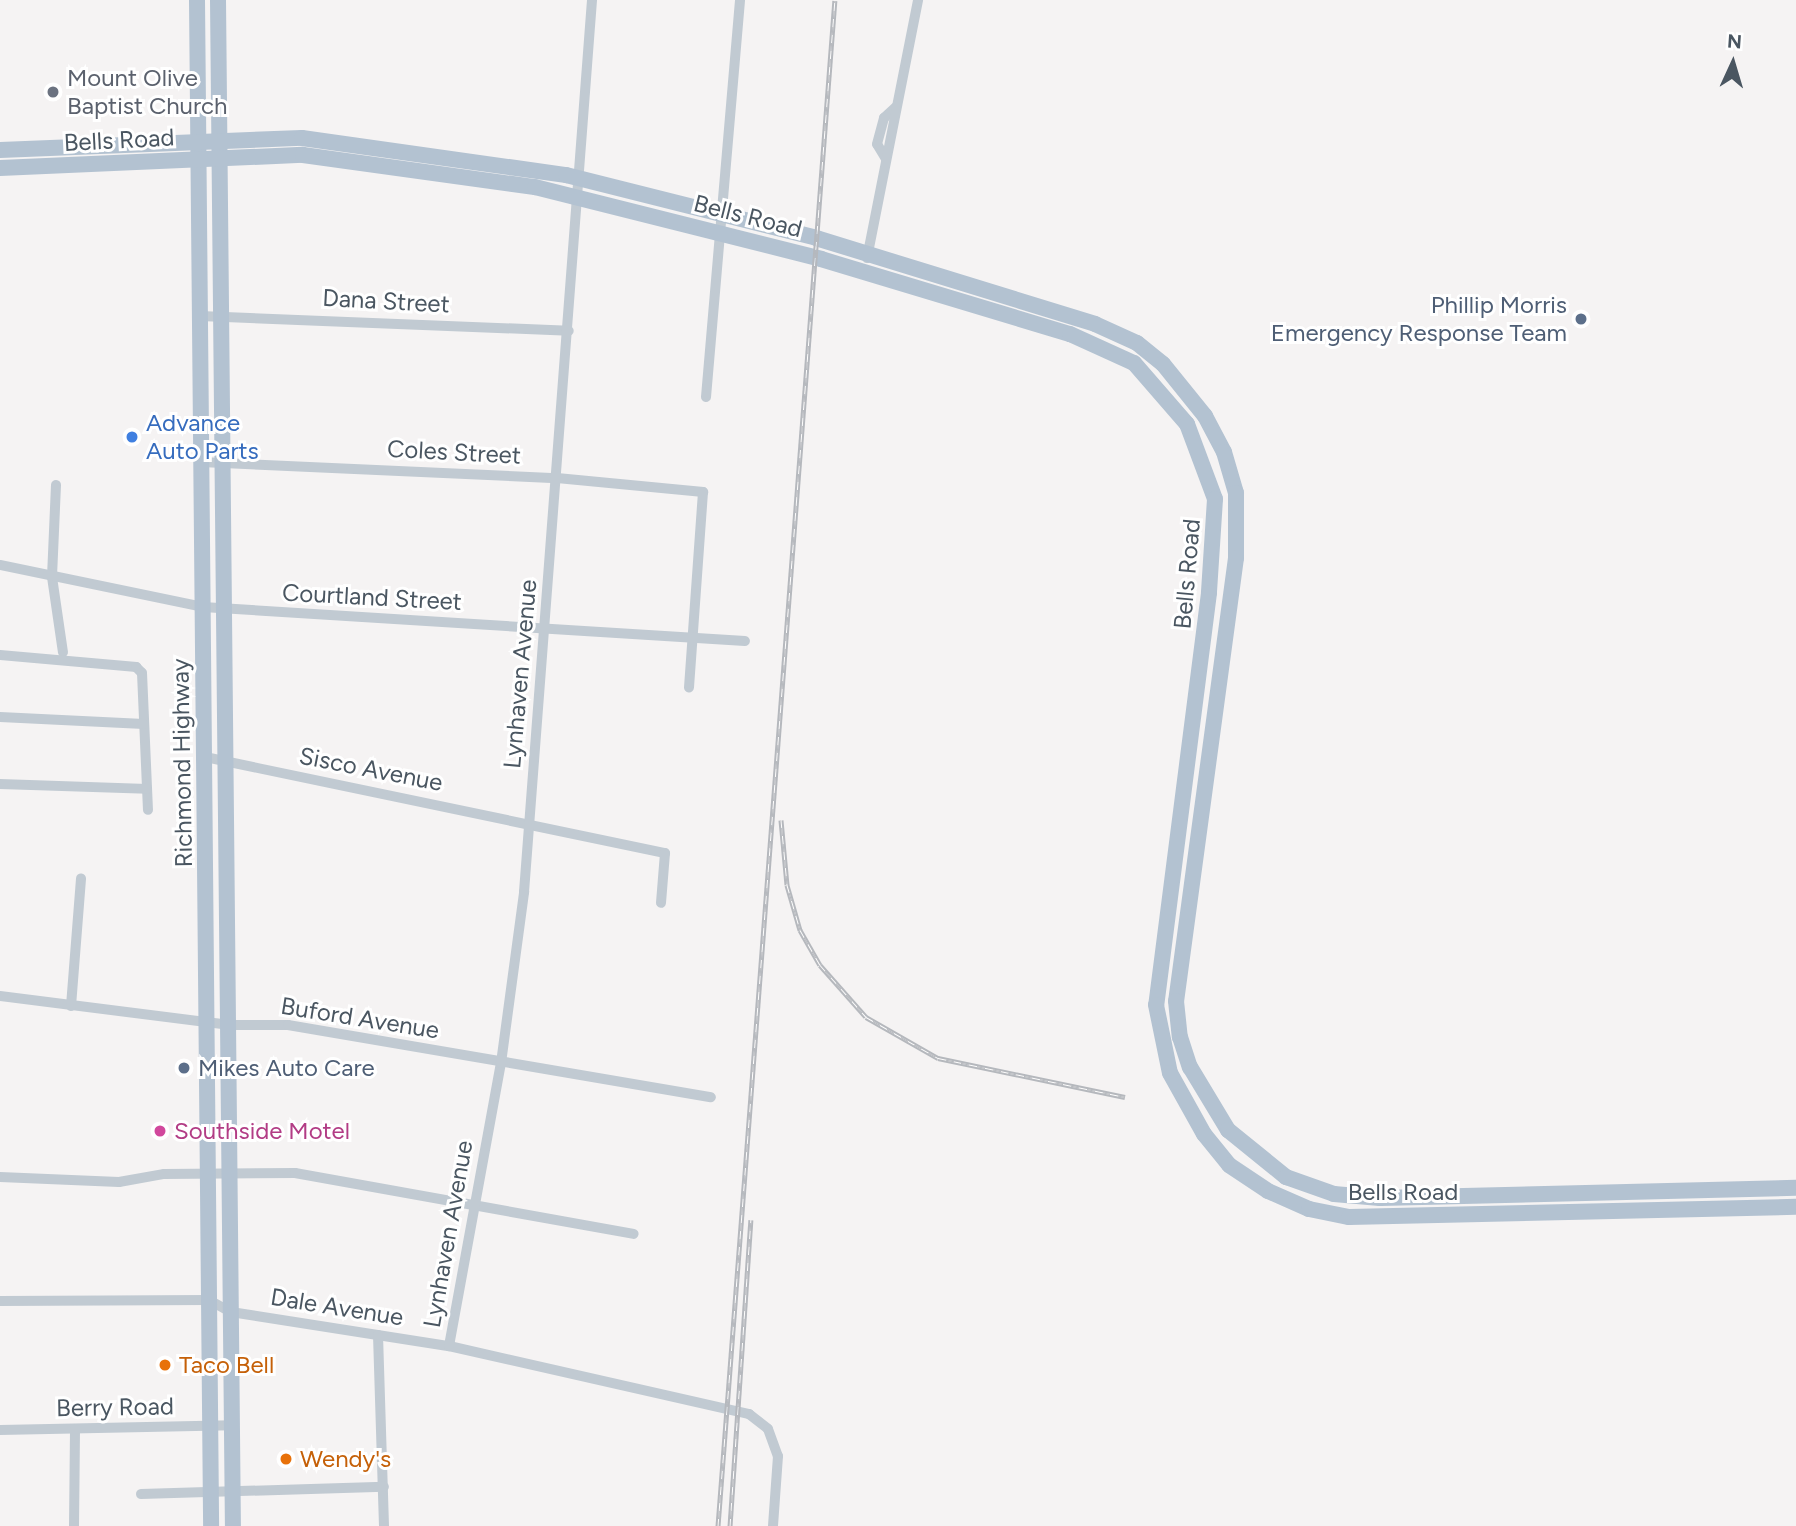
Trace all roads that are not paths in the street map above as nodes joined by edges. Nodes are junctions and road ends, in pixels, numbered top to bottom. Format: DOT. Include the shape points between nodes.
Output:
graph roads {
  1 [pos="197,0"];
  2 [pos="218,0"];
  3 [pos="592,0"];
  4 [pos="740,0"];
  5 [pos="918,0"];
  6 [pos="219,139"];
  7 [pos="198,141"];
  8 [pos="0,149"];
  9 [pos="219,158"];
  10 [pos="198,159"];
  11 [pos="0,168"];
  12 [pos="579,177"];
  13 [pos="578,195"];
  14 [pos="722,214"];
  15 [pos="720,233"];
  16 [pos="868,254"];
  17 [pos="865,272"];
  18 [pos="1019,309"];
  19 [pos="200,316"];
  20 [pos="222,316"];
  21 [pos="569,331"];
  22 [pos="706,397"];
  23 [pos="201,462"];
  24 [pos="223,463"];
  25 [pos="557,478"];
  26 [pos="56,485"];
  27 [pos="0,565"];
  28 [pos="52,578"];
  29 [pos="203,607"];
  30 [pos="224,609"];
  31 [pos="544,628"];
  32 [pos="694,638"];
  33 [pos="745,641"];
  34 [pos="63,652"];
  35 [pos="0,655"];
  36 [pos="1202,657"];
  37 [pos="1221,661"];
  38 [pos="689,687"];
  39 [pos="0,717"];
  40 [pos="144,724"];
  41 [pos="205,757"];
  42 [pos="226,762"];
  43 [pos="0,784"];
  44 [pos="147,789"];
  45 [pos="148,810"];
  46 [pos="528,823"];
  47 [pos="81,878"];
  48 [pos="661,904"];
  49 [pos="1167,918"];
  50 [pos="1186,920"];
  51 [pos="0,996"];
  52 [pos="71,1006"];
  53 [pos="207,1019"];
  54 [pos="228,1025"];
  55 [pos="502,1063"];
  56 [pos="712,1097"];
  57 [pos="230,1173"];
  58 [pos="209,1174"];
  59 [pos="0,1177"];
  60 [pos="1796,1188"];
  61 [pos="1745,1189"];
  62 [pos="1468,1196"];
  63 [pos="474,1206"];
  64 [pos="1796,1207"];
  65 [pos="1746,1208"];
  66 [pos="1469,1215"];
  67 [pos="634,1234"];
  68 [pos="209,1300"];
  69 [pos="0,1301"];
  70 [pos="231,1312"];
  71 [pos="378,1335"];
  72 [pos="449,1346"];
  73 [pos="232,1425"];
  74 [pos="211,1426"];
  75 [pos="75,1429"];
  76 [pos="0,1430"];
  77 [pos="384,1488"];
  78 [pos="211,1491"];
  79 [pos="233,1491"];
  80 [pos="141,1494"];
  81 [pos="74,1526"];
  82 [pos="211,1526"];
  83 [pos="233,1526"];
  84 [pos="384,1526"];
  85 [pos="773,1526"];
  1 -- 7 [label="main road, Richmond Highway"];
  2 -- 6 [label="main road, Richmond Highway"];
  3 -- 12 [label="street, Lynhaven Avenue"];
  4 -- 14 [label="street"];
  5 -- 16 [label="street" via="896,106 884,118 877,144 886,159"];
  6 -- 7 [label="main road, Bells Road"];
  6 -- 9 [label="main road, Richmond Highway"];
  6 -- 12 [label="main road, Bells Road" via="318,139"];
  7 -- 8 [label="main road, Bells Road"];
  7 -- 10 [label="main road, Richmond Highway"];
  9 -- 10 [label="main road, Bells Road"];
  9 -- 13 [label="main road, Bells Road" via="327,157"];
  9 -- 20 [label="main road, Richmond Highway"];
  10 -- 11 [label="main road, Bells Road"];
  10 -- 19 [label="main road, Richmond Highway"];
  12 -- 13 [label="street, Lynhaven Avenue"];
  12 -- 14 [label="main road, Bells Road"];
  13 -- 15 [label="main road, Bells Road"];
  13 -- 21 [label="street, Lynhaven Avenue"];
  14 -- 15 [label="street"];
  14 -- 16 [label="main road, Bells Road"];
  15 -- 17 [label="main road, Bells Road"];
  15 -- 22 [label="street"];
  16 -- 17 [label="street"];
  16 -- 18 [label="main road, Bells Road"];
  17 -- 18 [label="main road, Bells Road"];
  18 -- 36 [label="main road, Bells Road" via="1134,363 1187,424 1215,499 1216,536"];
  18 -- 37 [label="main road, Bells Road" via="1095,324 1137,343 1163,364 1205,416 1224,452 1236,494 1236,558"];
  19 -- 20 [label="street, Dana Street"];
  19 -- 23 [label="main road, Richmond Highway"];
  20 -- 21 [label="street, Dana Street"];
  20 -- 24 [label="main road, Richmond Highway"];
  21 -- 25 [label="street, Lynhaven Avenue"];
  23 -- 24 [label="street, Coles Street"];
  23 -- 29 [label="main road, Richmond Highway"];
  24 -- 25 [label="street, Coles Street"];
  24 -- 30 [label="main road, Richmond Highway"];
  25 -- 31 [label="street, Lynhaven Avenue"];
  25 -- 32 [label="street, Coles Street" via="703,492"];
  26 -- 28 [label="street"];
  27 -- 28 [label="street, Courtland Street"];
  28 -- 29 [label="street, Courtland Street"];
  28 -- 34 [label="street"];
  29 -- 30 [label="street, Courtland Street"];
  29 -- 41 [label="main road, Richmond Highway"];
  30 -- 31 [label="street, Courtland Street"];
  30 -- 42 [label="main road, Richmond Highway"];
  31 -- 32 [label="street, Courtland Street"];
  31 -- 46 [label="street, Lynhaven Avenue"];
  32 -- 33 [label="street, Courtland Street"];
  32 -- 38 [label="street"];
  35 -- 40 [label="street" via="136,667 142,673"];
  36 -- 37 [label="main road"];
  36 -- 49 [label="main road, Bells Road"];
  37 -- 50 [label="main road, Bells Road"];
  39 -- 40 [label="street"];
  40 -- 44 [label="street"];
  41 -- 42 [label="street, Sisco Avenue"];
  41 -- 53 [label="main road, Richmond Highway"];
  42 -- 46 [label="street, Sisco Avenue"];
  42 -- 54 [label="main road, Richmond Highway"];
  43 -- 44 [label="street"];
  44 -- 45 [label="street"];
  46 -- 48 [label="street, Sisco Avenue" via="666,853"];
  46 -- 55 [label="street, Lynhaven Avenue"];
  47 -- 52 [label="street"];
  49 -- 50 [label="main road"];
  49 -- 66 [label="main road, Bells Road" via="1156,1005 1159,1039 1182,1098 1229,1165 1268,1191 1323,1212 1349,1217"];
  50 -- 62 [label="main road, Bells Road" via="1176,1001 1180,1037 1203,1094 1228,1130 1286,1177 1322,1191 1380,1198"];
  51 -- 52 [label="street, Buford Avenue"];
  52 -- 53 [label="street, Buford Avenue"];
  53 -- 54 [label="street, Buford Avenue"];
  53 -- 58 [label="main road, Richmond Highway"];
  54 -- 55 [label="street, Buford Avenue" via="288,1025"];
  54 -- 57 [label="main road, Richmond Highway"];
  55 -- 56 [label="street, Buford Avenue"];
  55 -- 63 [label="street, Lynhaven Avenue"];
  57 -- 58 [label="street"];
  57 -- 63 [label="street" via="295,1173"];
  57 -- 70 [label="main road, Richmond Highway"];
  58 -- 59 [label="street" via="164,1174 119,1182"];
  58 -- 68 [label="main road, Richmond Highway"];
  60 -- 61 [label="main road, Bells Road"];
  61 -- 62 [label="main road, Bells Road"];
  61 -- 65 [label="main road"];
  62 -- 66 [label="main road"];
  63 -- 67 [label="street"];
  63 -- 72 [label="street, Lynhaven Avenue"];
  64 -- 65 [label="main road, Bells Road"];
  65 -- 66 [label="main road, Bells Road"];
  68 -- 69 [label="street, Dale Avenue"];
  68 -- 70 [label="street, Dale Avenue"];
  68 -- 74 [label="main road, Richmond Highway"];
  70 -- 71 [label="street, Dale Avenue"];
  70 -- 73 [label="main road, Richmond Highway"];
  71 -- 72 [label="street, Dale Avenue"];
  71 -- 77 [label="street"];
  72 -- 85 [label="street, Dale Avenue" via="749,1414 768,1429 778,1456"];
  73 -- 74 [label="street, Berry Road"];
  73 -- 79 [label="main road, Richmond Highway"];
  74 -- 75 [label="street, Berry Road"];
  74 -- 78 [label="main road, Richmond Highway"];
  75 -- 76 [label="street, Berry Road"];
  75 -- 81 [label="street"];
  77 -- 79 [label="street"];
  77 -- 84 [label="street"];
  78 -- 79 [label="street"];
  78 -- 80 [label="street"];
  78 -- 82 [label="main road, Richmond Highway"];
  79 -- 83 [label="main road, Richmond Highway"];
}
